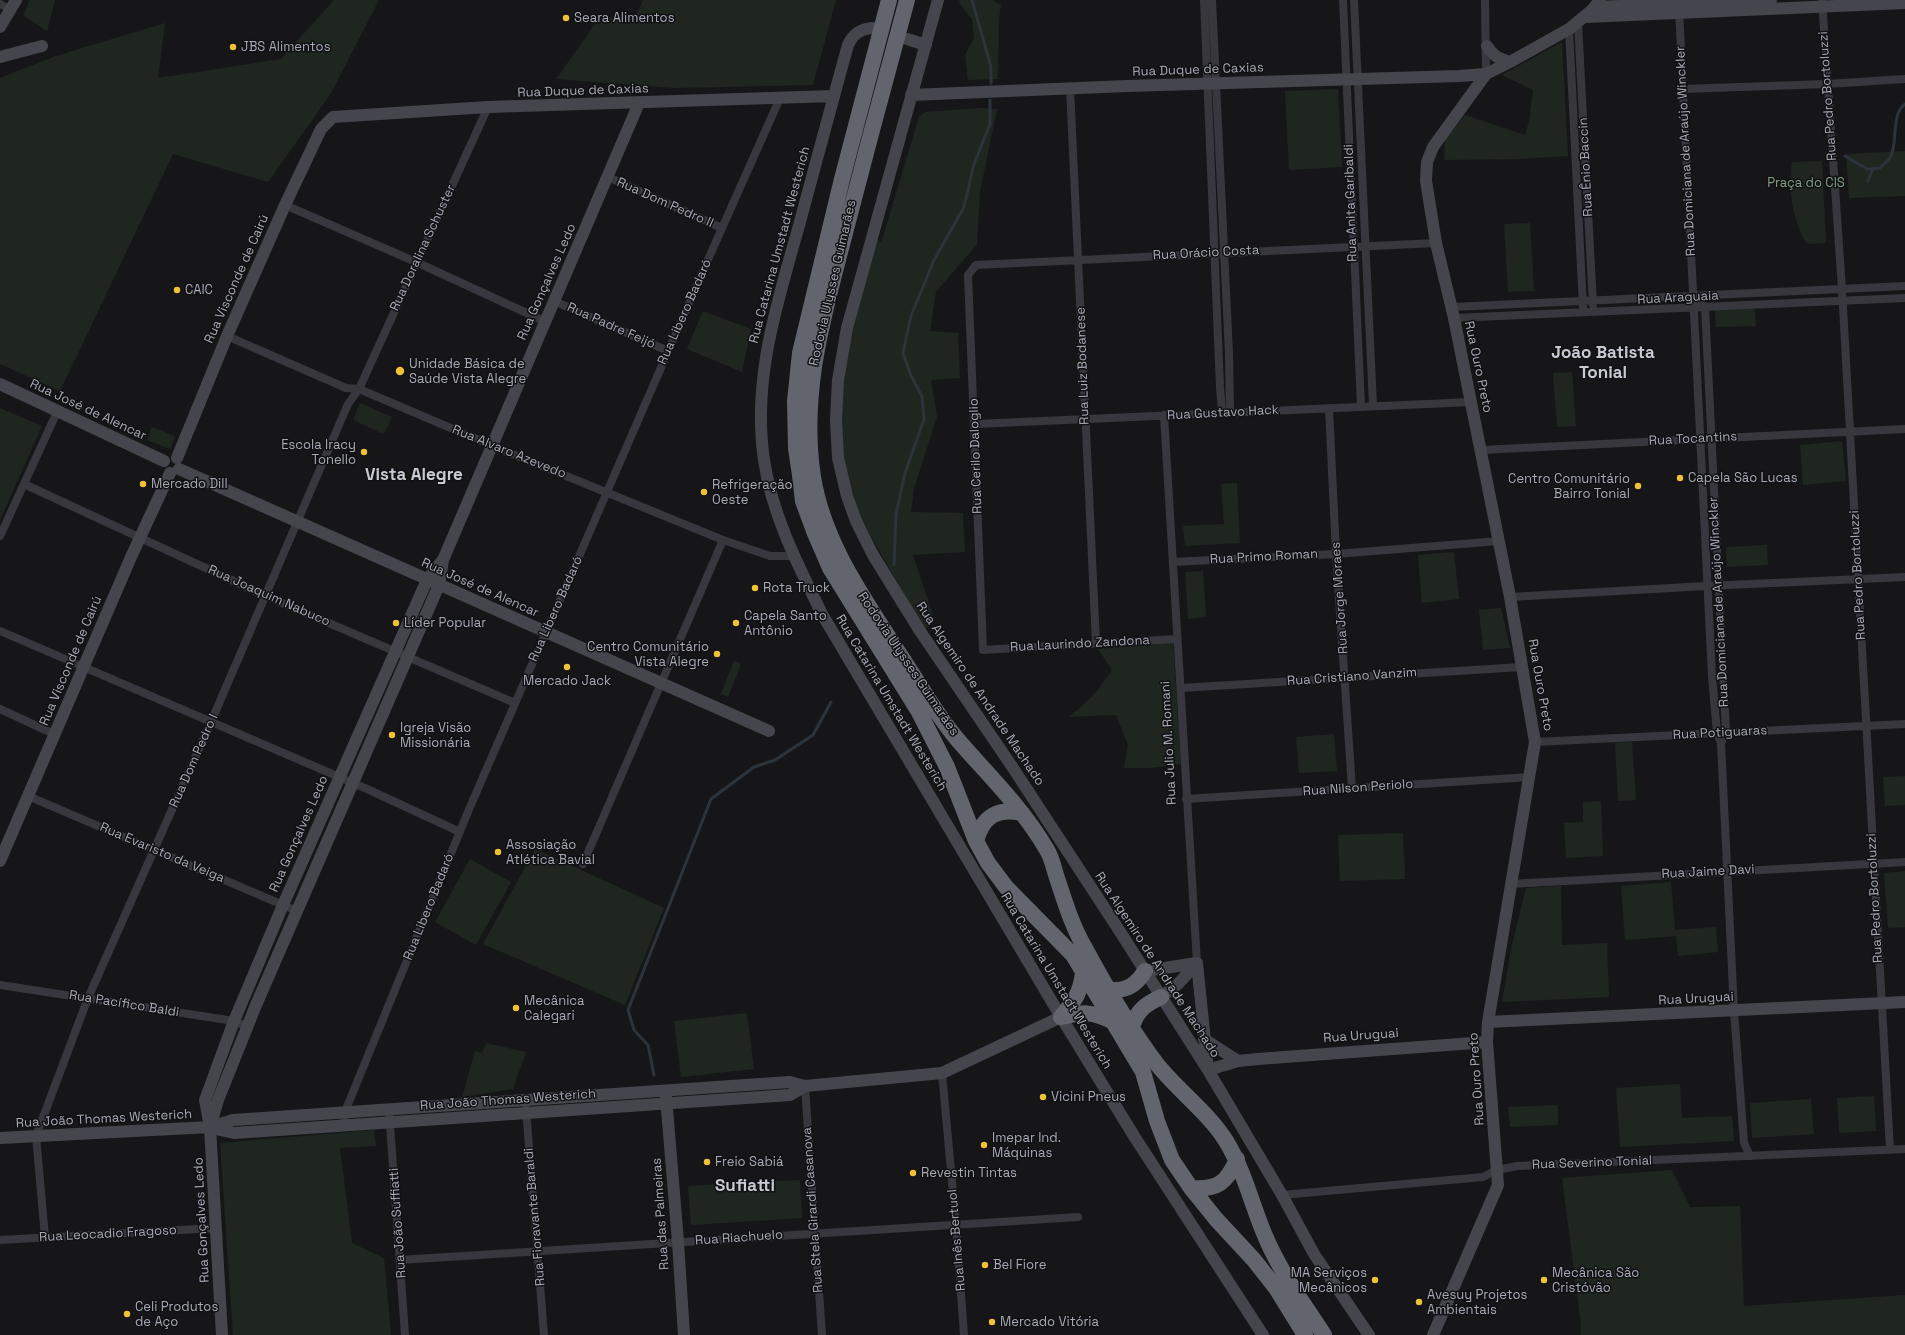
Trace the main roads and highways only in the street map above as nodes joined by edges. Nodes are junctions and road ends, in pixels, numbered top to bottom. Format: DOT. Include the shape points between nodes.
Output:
graph roads {
  1 [pos="889,0"];
  2 [pos="906,0"];
  3 [pos="1022,813"];
  4 [pos="976,841"];
  5 [pos="1145,971"];
  6 [pos="1083,973"];
  7 [pos="1110,990"];
  8 [pos="1161,996"];
  9 [pos="1112,1021"];
  10 [pos="1132,1027"];
  11 [pos="1237,1160"];
  12 [pos="1191,1188"];
  13 [pos="1305,1335"];
  14 [pos="1324,1335"];
  1 -- 4 [label="highway, Rodovia Ulysses Guimarães" via="804,333 796,382 796,448 803,501 830,568 923,718 947,767"];
  2 -- 3 [label="highway, Rodovia Ulysses Guimarães" via="829,288 815,354 809,402 813,475 831,537 852,580 940,716"];
  3 -- 4 [label="highway" via="1010,810 998,812 987,819"];
  3 -- 7 [label="highway, Rodovia Ulysses Guimarães" via="1049,853 1073,925"];
  4 -- 6 [label="highway, Rodovia Ulysses Guimarães" via="1006,887 1073,955"];
  5 -- 7 [label="highway" via="1131,987 1121,991"];
  6 -- 9 [label="highway, Rodovia Ulysses Guimarães"];
  6 -- 9 [label="highway" via="1081,989 1061,1018 1094,1013"];
  7 -- 10 [label="highway, Rodovia Ulysses Guimarães"];
  8 -- 10 [label="highway" via="1141,1008"];
  9 -- 12 [label="highway, Rodovia Ulysses Guimarães" via="1143,1072 1172,1160"];
  10 -- 11 [label="highway, Rodovia Ulysses Guimarães" via="1174,1084 1224,1137"];
  11 -- 12 [label="highway" via="1231,1173 1220,1184 1206,1189"];
  11 -- 14 [label="highway, Rodovia Ulysses Guimarães" via="1268,1242"];
  12 -- 13 [label="highway, Rodovia Ulysses Guimarães" via="1276,1288"];
}
